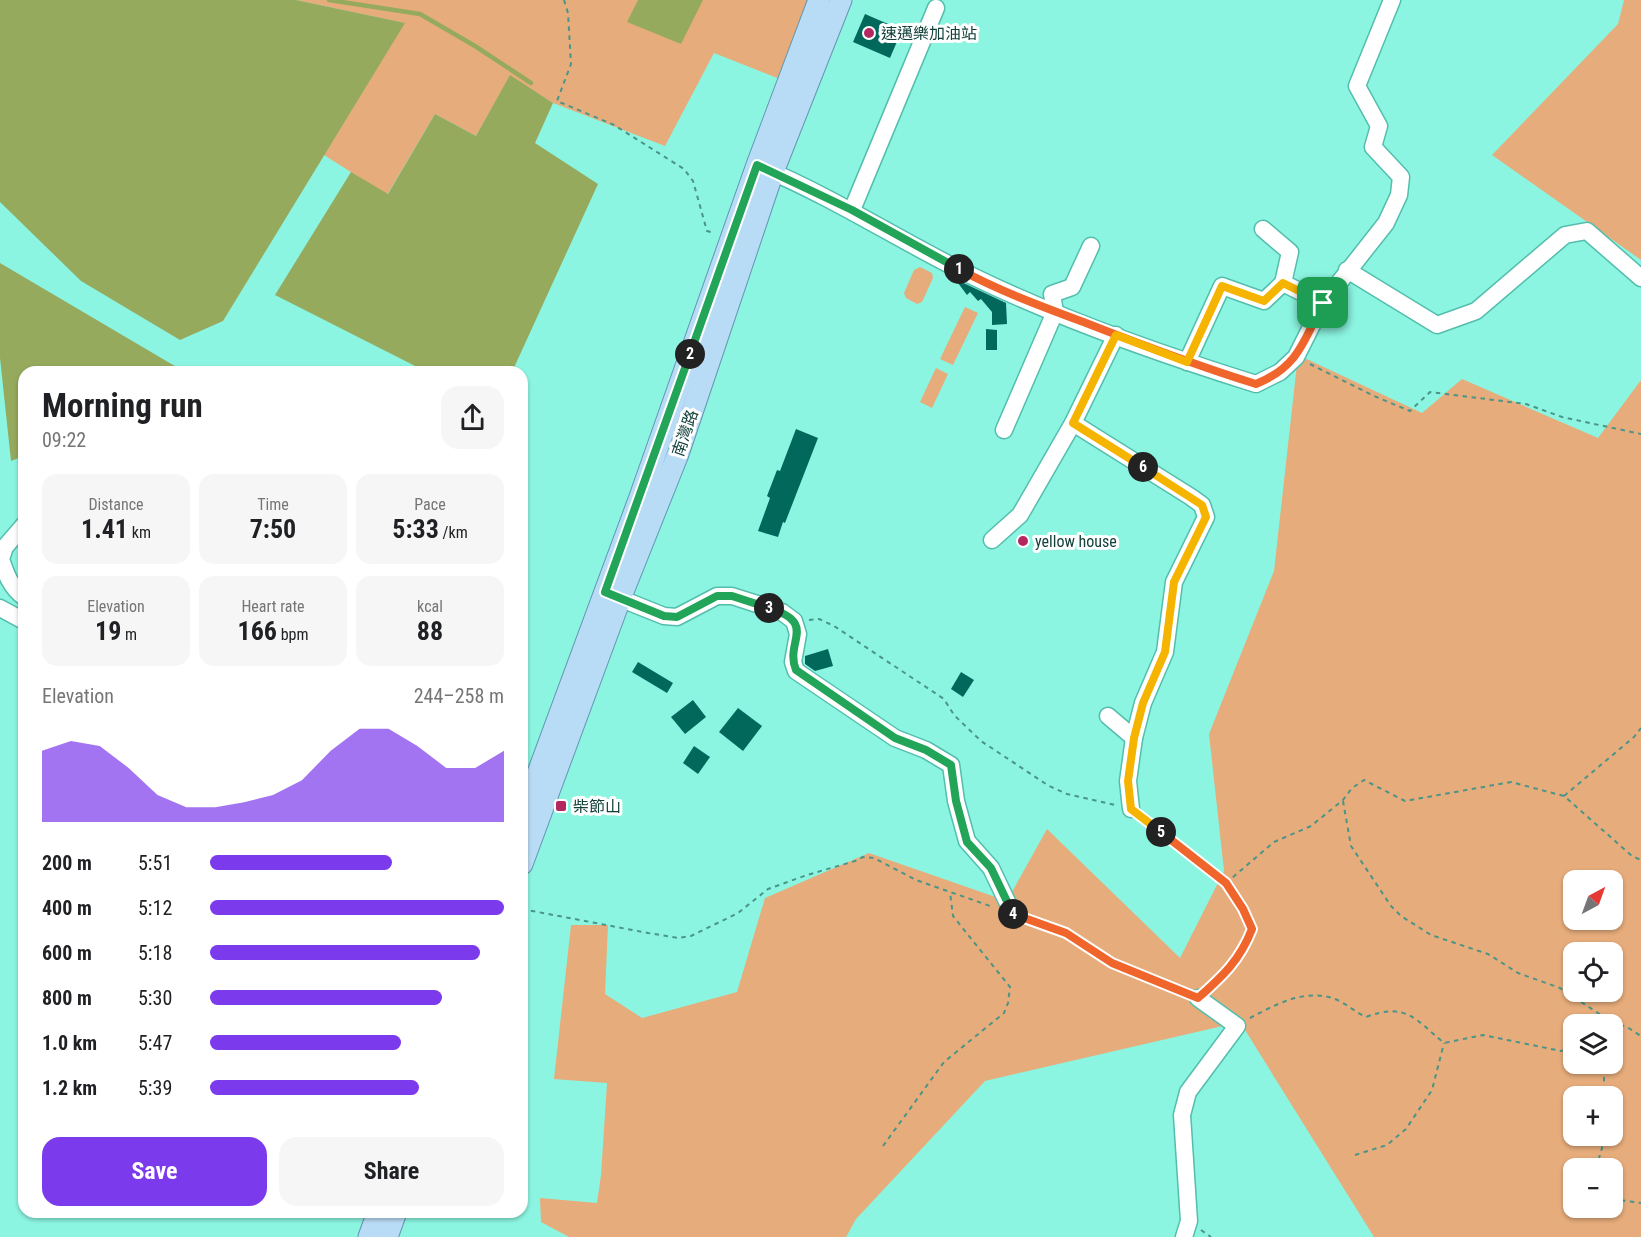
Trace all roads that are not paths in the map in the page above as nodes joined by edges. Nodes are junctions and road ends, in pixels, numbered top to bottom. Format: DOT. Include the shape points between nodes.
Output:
graph roads {
  1 [pos="819,0"];
  2 [pos="841,0"];
  3 [pos="1392,0"];
  4 [pos="936,8"];
  5 [pos="765,169"];
  6 [pos="852,210"];
  7 [pos="1263,229"];
  8 [pos="1091,246"];
  9 [pos="1347,270"];
  10 [pos="1641,278"];
  11 [pos="1283,283"];
  12 [pos="1323,303"];
  13 [pos="1055,312"];
  14 [pos="1116,335"];
  15 [pos="1187,362"];
  16 [pos="1073,423"];
  17 [pos="1004,430"];
  18 [pos="18,532"];
  19 [pos="992,540"];
  20 [pos="18,592"];
  21 [pos="613,596"];
  22 [pos="0,608"];
  23 [pos="18,618"];
  24 [pos="1108,716"];
  25 [pos="1134,738"];
  26 [pos="528,786"];
  27 [pos="1131,809"];
  28 [pos="528,846"];
  29 [pos="1013,914"];
  30 [pos="1198,998"];
  31 [pos="376,1218"];
  32 [pos="394,1218"];
  33 [pos="369,1237"];
  34 [pos="387,1237"];
  35 [pos="1184,1237"];
  1 -- 5 [label="main road, 南灣路"];
  2 -- 5 [label="main road, 南灣路"];
  3 -- 9 [label="street" via="1357,86 1379,126 1373,147 1401,177 1399,195 1386,223"];
  4 -- 6 [label="street"];
  5 -- 6 [label="street"];
  5 -- 21 [label="main road, 南灣路" via="730,239"];
  5 -- 21 [label="main road, 南灣路" via="678,454"];
  6 -- 13 [label="street" via="967,273"];
  7 -- 11 [label="street" via="1290,252"];
  8 -- 13 [label="street" via="1072,287 1052,294"];
  9 -- 10 [label="street" via="1437,325 1476,311 1565,235 1587,231"];
  9 -- 12 [label="street"];
  11 -- 12 [label="street"];
  11 -- 15 [label="street" via="1264,301 1222,286"];
  12 -- 15 [label="street" via="1296,357 1280,372 1256,384"];
  13 -- 14 [label="street"];
  13 -- 17 [label="street"];
  14 -- 15 [label="street"];
  14 -- 16 [label="street"];
  16 -- 19 [label="street" via="1020,515"];
  16 -- 25 [label="street" via="1191,497 1202,505 1206,517 1174,582 1165,652 1143,703"];
  18 -- 20 [label="street" via="1,559"];
  21 -- 26 [label="main road, 南灣路"];
  21 -- 28 [label="main road, 南灣路"];
  21 -- 29 [label="street" via="664,616 677,617 717,596 732,596 783,612 794,621 798,634 793,662 796,670 895,738 951,765 967,842 991,868"];
  22 -- 23 [label="street"];
  24 -- 25 [label="street"];
  25 -- 27 [label="street" via="1128,781"];
  30 -- 35 [label="street" via="1237,1026 1188,1092 1182,1115 1189,1221"];
  31 -- 33 [label="main road"];
  32 -- 34 [label="main road"];
}
